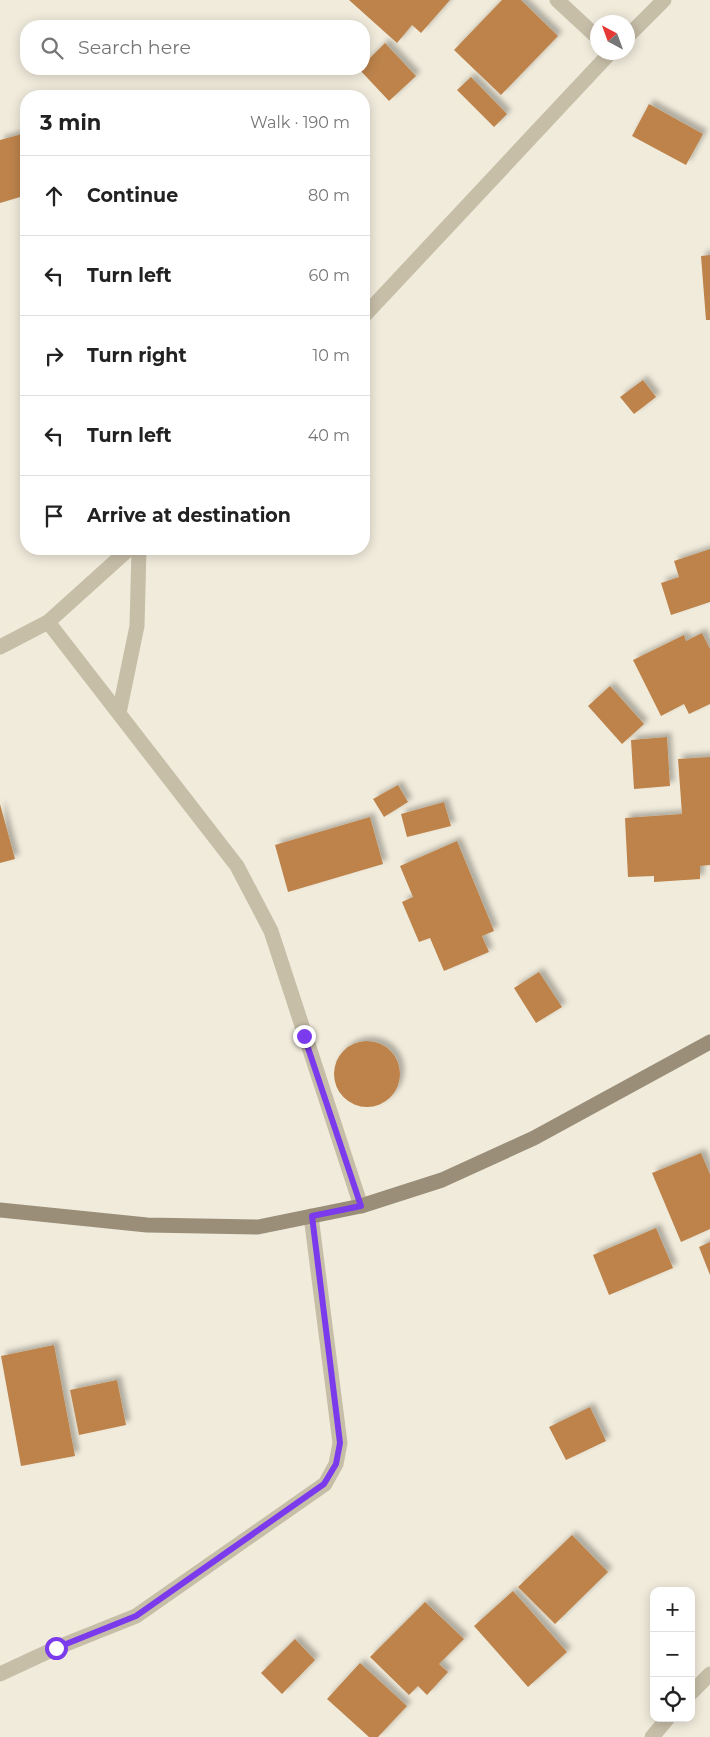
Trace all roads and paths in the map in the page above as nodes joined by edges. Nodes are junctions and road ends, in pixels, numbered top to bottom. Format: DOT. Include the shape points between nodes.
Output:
graph roads {
  1 [pos="557,0"];
  2 [pos="664,0"];
  3 [pos="635,29"];
  4 [pos="590,31"];
  5 [pos="604,60"];
  6 [pos="370,310"];
  7 [pos="122,555"];
  8 [pos="139,555"];
  9 [pos="48,622"];
  10 [pos="0,647"];
  11 [pos="119,713"];
  12 [pos="710,1042"];
  13 [pos="361,1206"];
  14 [pos="0,1210"];
  15 [pos="312,1216"];
  16 [pos="0,1674"];
  17 [pos="710,1674"];
  18 [pos="695,1689"];
  19 [pos="665,1722"];
  20 [pos="652,1737"];
  1 -- 4 [label="street"];
  2 -- 3 [label="street"];
  5 -- 6 [label="street"];
  7 -- 9 [label="street"];
  8 -- 11 [label="street" via="137,626"];
  9 -- 10 [label="street"];
  9 -- 11 [label="street"];
  11 -- 13 [label="street" via="236,866 271,931"];
  12 -- 13 [label="street" via="534,1138 442,1180"];
  13 -- 15 [label="street"];
  14 -- 15 [label="street" via="147,1225 258,1226"];
  15 -- 16 [label="street" via="340,1443 336,1464 324,1484 136,1616"];
  17 -- 18 [label="street"];
  19 -- 20 [label="street"];
}
